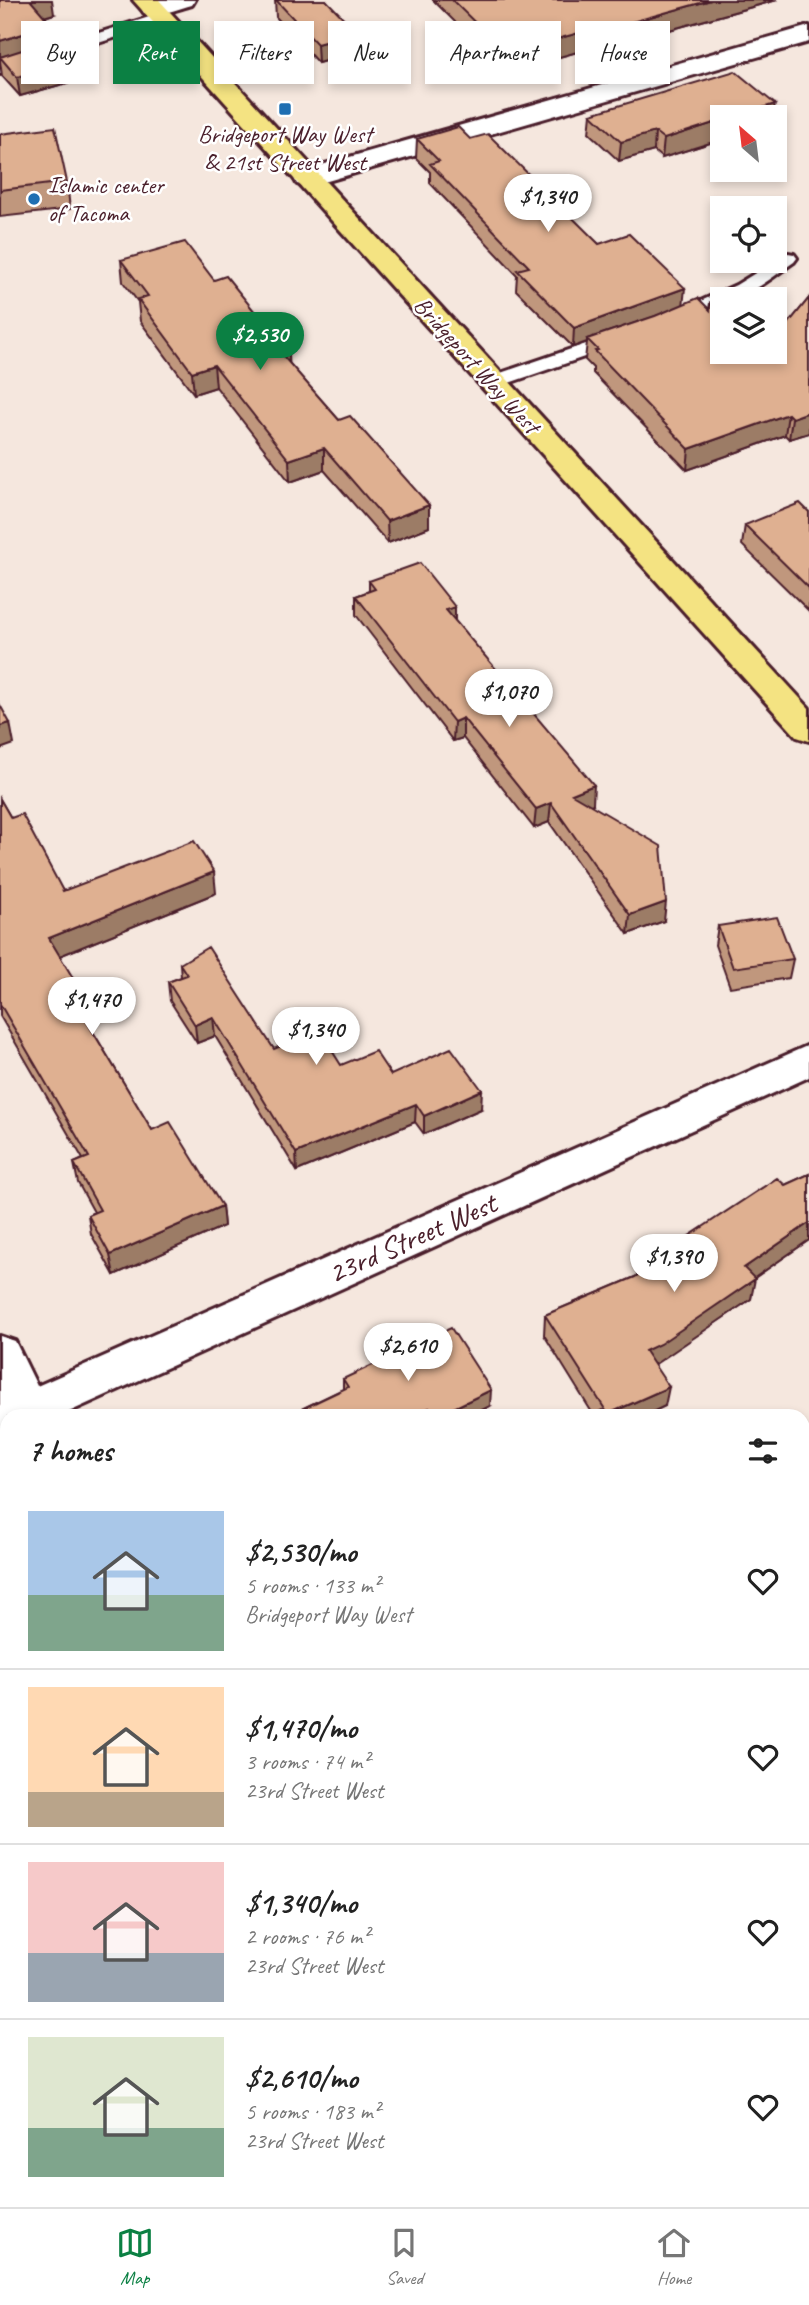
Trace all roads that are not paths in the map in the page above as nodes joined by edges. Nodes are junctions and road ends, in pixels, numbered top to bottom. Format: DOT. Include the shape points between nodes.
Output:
graph roads {
  1 [pos="161,6"];
  2 [pos="809,34"];
  3 [pos="0,69"];
  4 [pos="307,178"];
  5 [pos="788,258"];
  6 [pos="660,325"];
  7 [pos="634,334"];
  8 [pos="493,382"];
  9 [pos="809,729"];
  10 [pos="809,1060"];
  11 [pos="0,1354"];
  12 [pos="10,1409"];
  13 [pos="30,1409"];
  1 -- 3 [label="lane"];
  1 -- 4 [label="main road, Bridgeport Way West"];
  2 -- 4 [label="street"];
  4 -- 8 [label="main road, Bridgeport Way West"];
  5 -- 6 [label="lane" via="711,305"];
  7 -- 8 [label="lane"];
  8 -- 9 [label="main road, Bridgeport Way West"];
  10 -- 13 [label="street, 23rd Street West"];
  11 -- 12 [label="street"];
}
